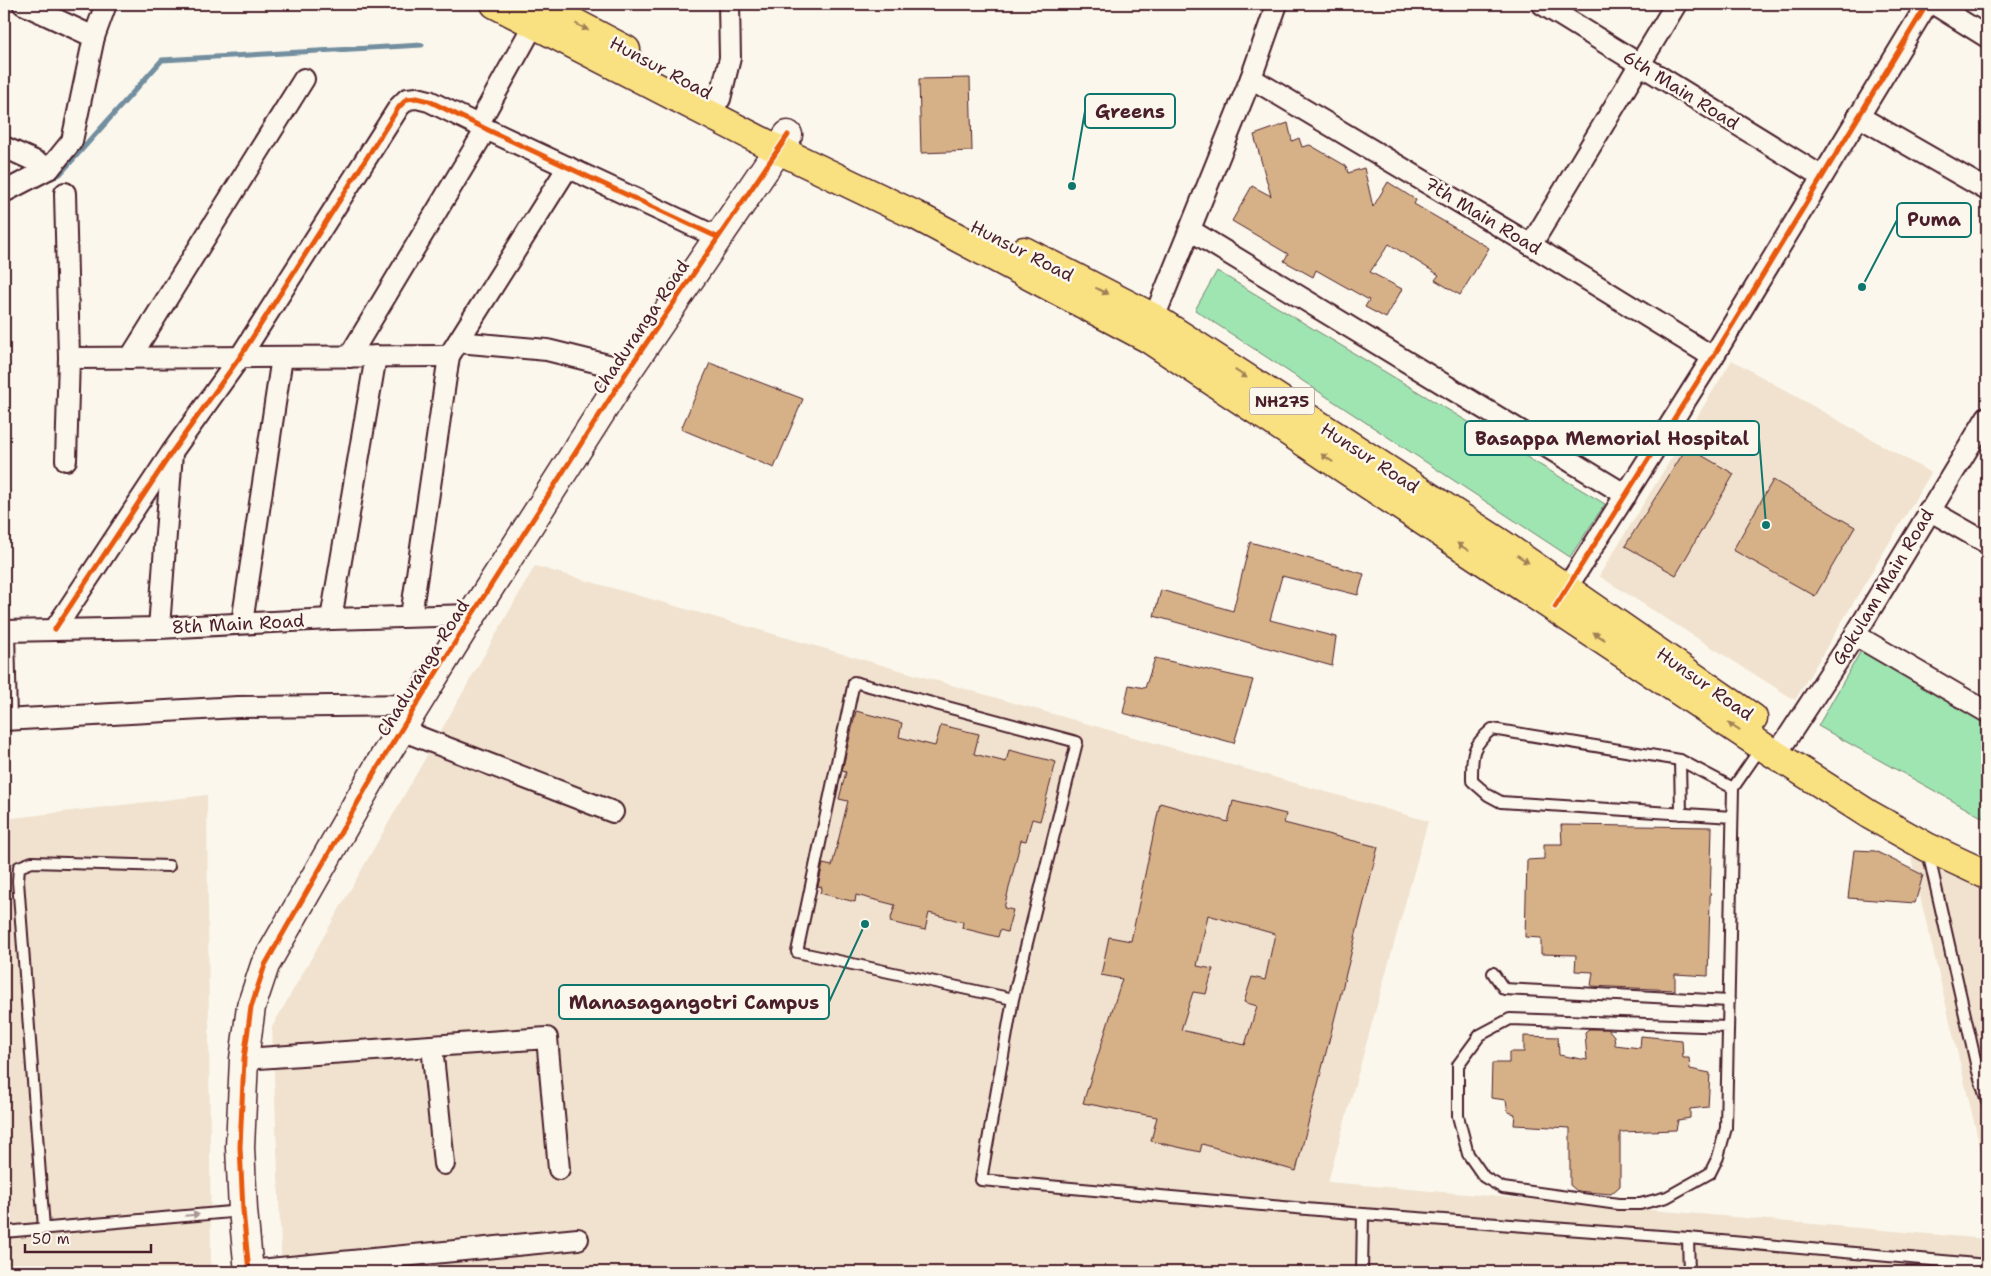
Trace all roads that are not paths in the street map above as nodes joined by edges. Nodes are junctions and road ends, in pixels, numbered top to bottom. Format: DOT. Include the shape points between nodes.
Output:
graph roads {
  1 [pos="23,4"];
  2 [pos="106,4"];
  3 [pos="495,4"];
  4 [pos="729,4"];
  5 [pos="1277,4"];
  6 [pos="1542,4"];
  7 [pos="1676,4"];
  8 [pos="1927,4"];
  9 [pos="1934,4"];
  10 [pos="537,14"];
  11 [pos="94,37"];
  12 [pos="1987,38"];
  13 [pos="1640,64"];
  14 [pos="1251,78"];
  15 [pos="304,79"];
  16 [pos="720,99"];
  17 [pos="1858,116"];
  18 [pos="482,127"];
  19 [pos="782,142"];
  20 [pos="4,147"];
  21 [pos="568,167"];
  22 [pos="50,168"];
  23 [pos="1821,176"];
  24 [pos="1987,190"];
  25 [pos="4,192"];
  26 [pos="65,193"];
  27 [pos="1190,230"];
  28 [pos="718,237"];
  29 [pos="1531,245"];
  30 [pos="1154,318"];
  31 [pos="453,349"];
  32 [pos="350,356"];
  33 [pos="376,356"];
  34 [pos="240,357"];
  35 [pos="282,357"];
  36 [pos="1713,357"];
  37 [pos="69,358"];
  38 [pos="130,358"];
  39 [pos="628,370"];
  40 [pos="1987,417"];
  41 [pos="172,452"];
  42 [pos="66,460"];
  43 [pos="1626,495"];
  44 [pos="1929,510"];
  45 [pos="1987,543"];
  46 [pos="1561,598"];
  47 [pos="472,615"];
  48 [pos="411,616"];
  49 [pos="330,619"];
  50 [pos="242,623"];
  51 [pos="159,628"];
  52 [pos="55,629"];
  53 [pos="4,631"];
  54 [pos="1855,635"];
  55 [pos="417,706"];
  56 [pos="1987,712"];
  57 [pos="5,720"];
  58 [pos="401,730"];
  59 [pos="1774,747"];
  60 [pos="1680,760"];
  61 [pos="1733,788"];
  62 [pos="613,812"];
  63 [pos="1680,814"];
  64 [pos="1732,817"];
  65 [pos="1925,839"];
  66 [pos="1987,859"];
  67 [pos="169,866"];
  68 [pos="1987,875"];
  69 [pos="1493,973"];
  70 [pos="1013,999"];
  71 [pos="1729,1001"];
  72 [pos="1728,1027"];
  73 [pos="432,1046"];
  74 [pos="244,1059"];
  75 [pos="1982,1067"];
  76 [pos="1987,1102"];
  77 [pos="444,1164"];
  78 [pos="559,1169"];
  79 [pos="243,1210"];
  80 [pos="1363,1214"];
  81 [pos="44,1228"];
  82 [pos="4,1232"];
  83 [pos="1688,1238"];
  84 [pos="578,1239"];
  85 [pos="1987,1265"];
  86 [pos="249,1272"];
  87 [pos="1362,1272"];
  88 [pos="1689,1272"];
  1 -- 11 [label="street"];
  2 -- 11 [label="street"];
  3 -- 10 [label="main road"];
  4 -- 16 [label="street" via="730,58"];
  5 -- 14 [label="street"];
  6 -- 13 [label="street, 6th Main Road"];
  7 -- 13 [label="street"];
  8 -- 17 [label="street"];
  9 -- 12 [label="street"];
  10 -- 16 [label="main road, Hunsur Road / NH275, one-way"];
  10 -- 18 [label="street"];
  10 -- 19 [label="main road"];
  11 -- 22 [label="street" via="72,141"];
  13 -- 23 [label="street, 6th Main Road"];
  13 -- 29 [label="street"];
  14 -- 27 [label="street"];
  14 -- 29 [label="street, 7th Main Road"];
  15 -- 38 [label="street"];
  16 -- 19 [label="main road, Hunsur Road / NH275"];
  17 -- 23 [label="street"];
  17 -- 24 [label="street"];
  18 -- 21 [label="street"];
  18 -- 32 [label="street"];
  18 -- 34 [label="street" via="429,101 407,99"];
  19 -- 28 [label="street, Chaduranga Road"];
  19 -- 30 [label="main road, Hunsur Road / NH275, one-way"];
  46 -- 19 [label="main road, one-way" via="1149,339"];
  20 -- 22 [label="street"];
  21 -- 28 [label="street"];
  21 -- 31 [label="street"];
  22 -- 25 [label="street"];
  23 -- 36 [label="street"];
  26 -- 37 [label="street"];
  27 -- 30 [label="street"];
  27 -- 43 [label="street"];
  28 -- 39 [label="street, Chaduranga Road"];
  29 -- 36 [label="street, 7th Main Road"];
  30 -- 46 [label="main road, Hunsur Road / NH275, one-way" via="1502,544"];
  31 -- 33 [label="street"];
  31 -- 39 [label="street" via="547,350"];
  31 -- 48 [label="street"];
  32 -- 33 [label="street"];
  32 -- 35 [label="street"];
  33 -- 49 [label="street"];
  34 -- 35 [label="street"];
  34 -- 38 [label="street"];
  34 -- 41 [label="street"];
  35 -- 50 [label="street"];
  36 -- 43 [label="street"];
  37 -- 38 [label="street"];
  37 -- 42 [label="street"];
  39 -- 47 [label="street, Chaduranga Road"];
  40 -- 44 [label="street, Gokulam Main Road"];
  41 -- 51 [label="street"];
  41 -- 52 [label="street"];
  43 -- 46 [label="street"];
  44 -- 45 [label="street"];
  44 -- 54 [label="street, Gokulam Main Road"];
  46 -- 59 [label="main road, Hunsur Road / NH275"];
  47 -- 48 [label="street, 8th Main Road"];
  47 -- 55 [label="street, Chaduranga Road"];
  48 -- 49 [label="street, 8th Main Road"];
  49 -- 50 [label="street, 8th Main Road"];
  50 -- 51 [label="street, 8th Main Road"];
  51 -- 52 [label="street, 8th Main Road"];
  52 -- 53 [label="street, 8th Main Road"];
  53 -- 57 [label="street"];
  54 -- 56 [label="street"];
  54 -- 59 [label="street, Gokulam Main Road"];
  55 -- 57 [label="street" via="238,707"];
  55 -- 58 [label="street, Chaduranga Road"];
  58 -- 62 [label="street"];
  58 -- 74 [label="street, Chaduranga Road" via="265,965 250,1007"];
  59 -- 61 [label="lane"];
  59 -- 65 [label="main road, Hunsur Road / NH275"];
  60 -- 61 [label="lane"];
  60 -- 63 [label="lane"];
  60 -- 63 [label="lane" via="1492,729 1478,742 1472,761 1472,781 1501,802"];
  61 -- 64 [label="lane"];
  63 -- 64 [label="lane"];
  64 -- 71 [label="lane"];
  65 -- 66 [label="main road, Hunsur Road / NH275"];
  65 -- 68 [label="main road"];
  65 -- 75 [label="lane"];
  67 -- 81 [label="lane" via="32,862 20,868 18,881"];
  69 -- 71 [label="lane" via="1504,989"];
  70 -- 70 [label="lane" via="1077,742 854,682 797,952"];
  70 -- 80 [label="lane" via="981,1180"];
  71 -- 72 [label="lane"];
  72 -- 72 [label="lane" via="1726,1128 1718,1158 1710,1173 1667,1198 1640,1204 1618,1204 1503,1188 1484,1177 1468,1154 1458,1116 1458,1065 1480,1035 1510,1020"];
  73 -- 74 [label="street"];
  73 -- 77 [label="street"];
  73 -- 78 [label="street" via="547,1038"];
  74 -- 79 [label="street, Chaduranga Road" via="240,1146"];
  75 -- 76 [label="lane"];
  81 -- 79 [label="lane, one-way"];
  79 -- 86 [label="street, Chaduranga Road"];
  80 -- 83 [label="lane"];
  80 -- 87 [label="lane"];
  81 -- 82 [label="lane"];
  83 -- 85 [label="lane"];
  83 -- 88 [label="lane"];
  84 -- 86 [label="street"];
}
